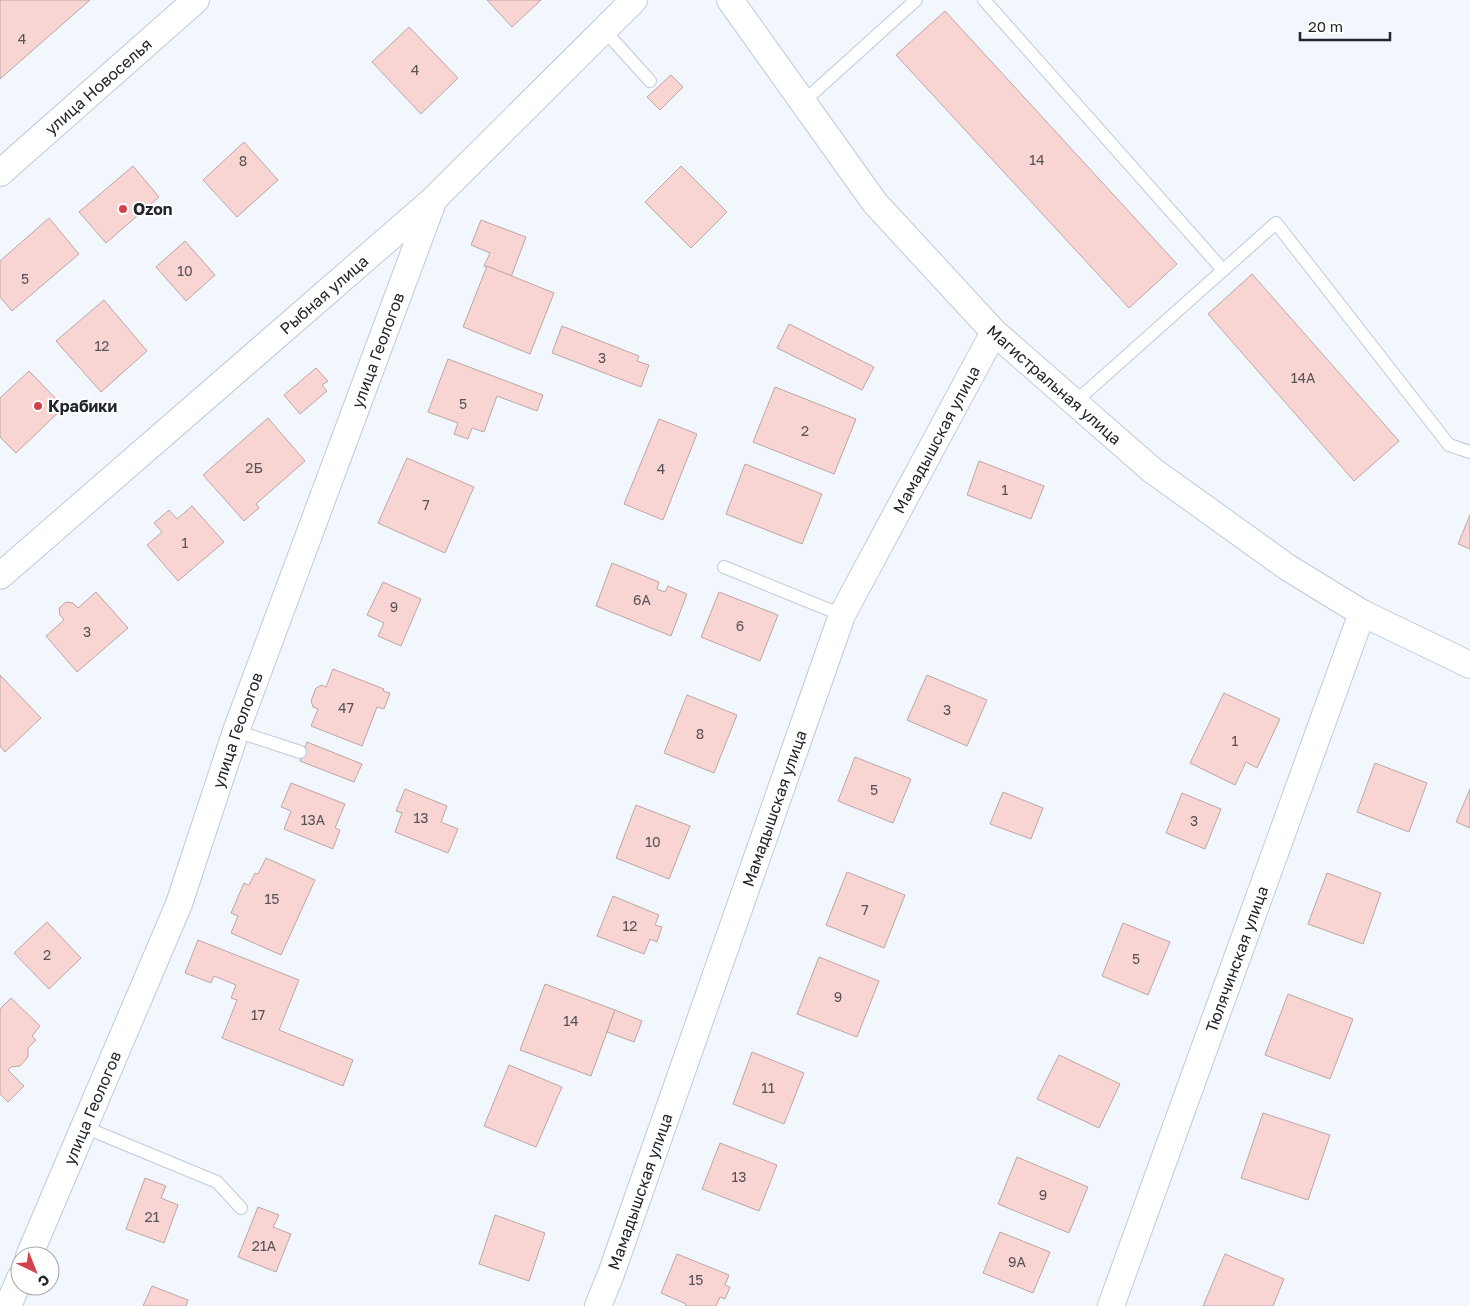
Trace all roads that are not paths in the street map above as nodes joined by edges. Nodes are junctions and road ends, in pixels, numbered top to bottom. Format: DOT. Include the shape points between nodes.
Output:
graph roads {
  1 [pos="196,0"];
  2 [pos="633,0"];
  3 [pos="730,0"];
  4 [pos="916,0"];
  5 [pos="984,0"];
  6 [pos="604,30"];
  7 [pos="650,81"];
  8 [pos="803,102"];
  9 [pos="0,173"];
  10 [pos="434,199"];
  11 [pos="1224,270"];
  12 [pos="994,332"];
  13 [pos="1074,403"];
  14 [pos="1470,452"];
  15 [pos="724,567"];
  16 [pos="0,576"];
  17 [pos="1362,613"];
  18 [pos="842,615"];
  19 [pos="1470,665"];
  20 [pos="236,731"];
  21 [pos="300,752"];
  22 [pos="84,1127"];
  23 [pos="241,1208"];
  24 [pos="33,1246"];
  25 [pos="598,1306"];
  26 [pos="1111,1306"];
  1 -- 9 [label="street, улица Новоселья"];
  2 -- 6 [label="street, Рыбная улица"];
  3 -- 8 [label="street, Магистральная улица"];
  4 -- 8 [label="lane"];
  5 -- 11 [label="lane"];
  6 -- 7 [label="lane"];
  6 -- 10 [label="street, Рыбная улица"];
  8 -- 12 [label="street, Магистральная улица" via="875,203"];
  10 -- 16 [label="street, Рыбная улица"];
  10 -- 20 [label="street, улица Геологов"];
  11 -- 13 [label="lane"];
  11 -- 14 [label="lane" via="1276,224 1449,445"];
  12 -- 13 [label="street, Магистральная улица"];
  12 -- 18 [label="street, Мамадышская улица"];
  13 -- 17 [label="street, Магистральная улица" via="1152,470 1287,567"];
  15 -- 18 [label="lane"];
  17 -- 19 [label="street, Магистральная улица"];
  17 -- 26 [label="street, Тюлячинская улица"];
  18 -- 25 [label="street, Мамадышская улица"];
  20 -- 21 [label="lane"];
  20 -- 22 [label="street, улица Геологов" via="179,904"];
  22 -- 23 [label="lane" via="217,1182"];
  22 -- 24 [label="street, улица Геологов"];
}
